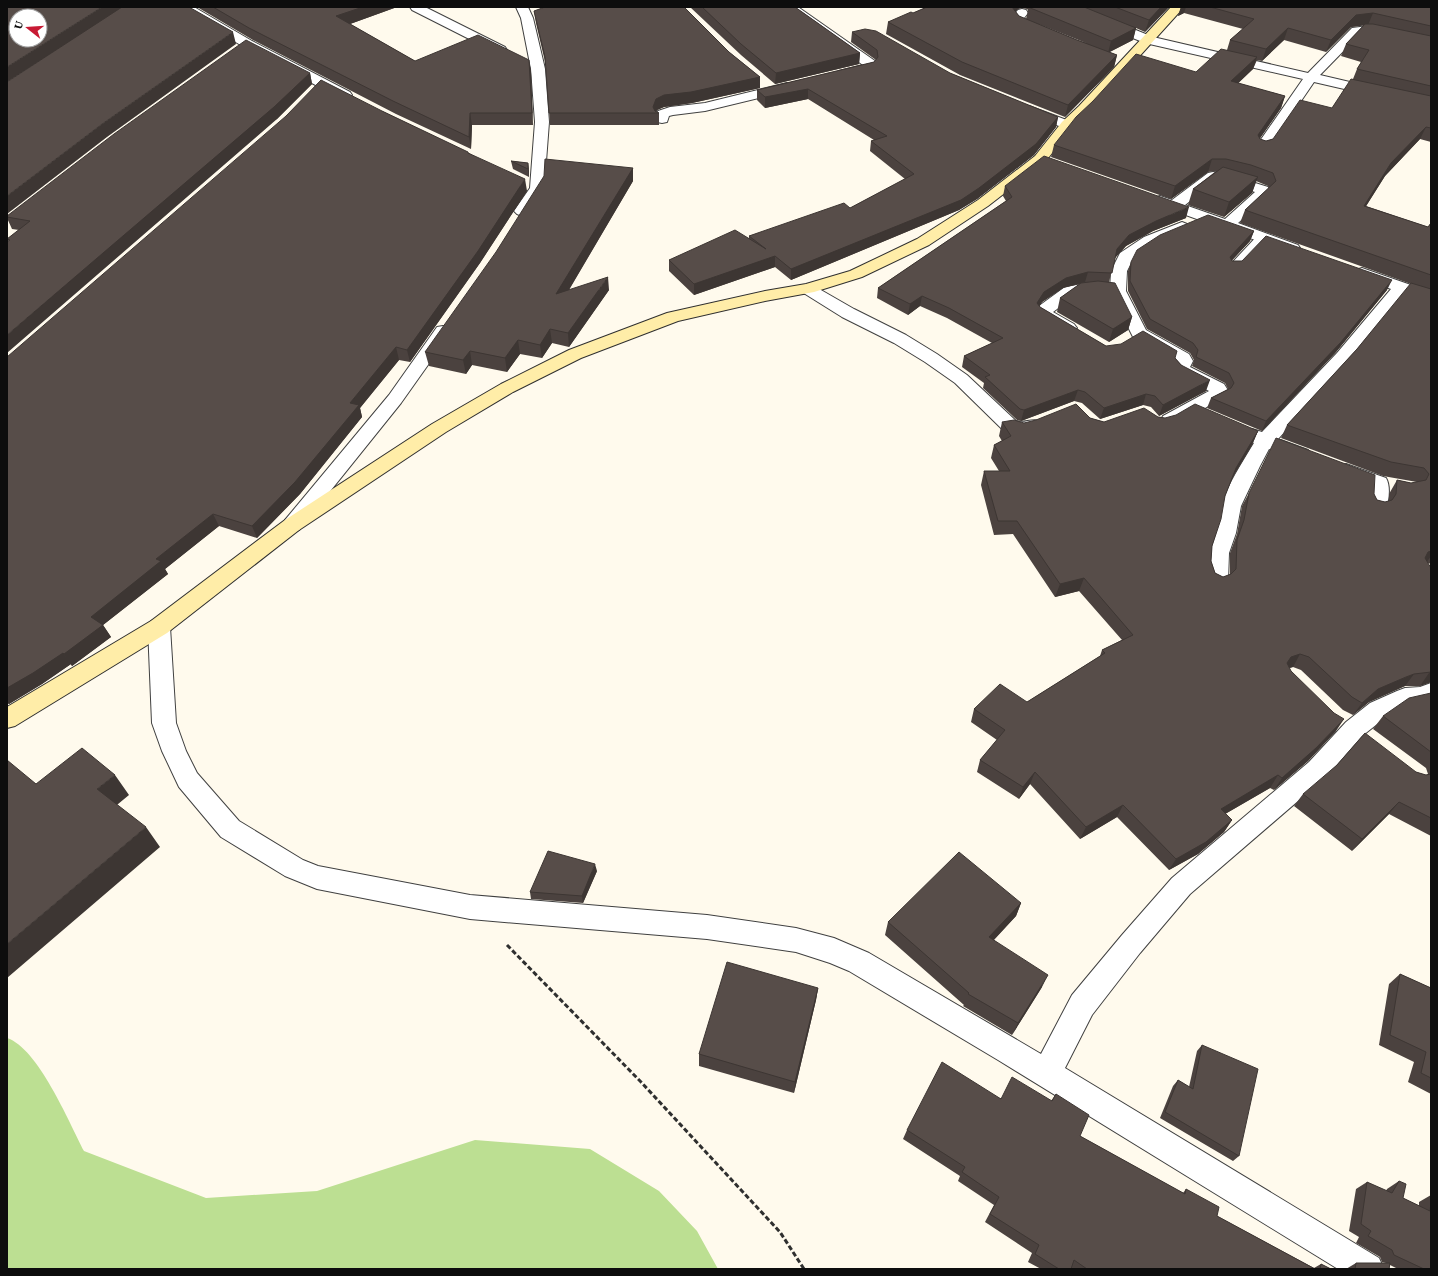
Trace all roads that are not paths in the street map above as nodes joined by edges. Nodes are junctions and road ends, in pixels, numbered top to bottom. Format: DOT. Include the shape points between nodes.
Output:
graph roads {
  1 [pos="185,7"];
  2 [pos="416,7"];
  3 [pos="792,7"];
  4 [pos="1068,7"];
  5 [pos="1178,7"];
  6 [pos="528,8"];
  7 [pos="1022,13"];
  8 [pos="849,32"];
  9 [pos="829,35"];
  10 [pos="1049,35"];
  11 [pos="1149,40"];
  12 [pos="1431,44"];
  13 [pos="512,55"];
  14 [pos="831,77"];
  15 [pos="1310,78"];
  16 [pos="762,81"];
  17 [pos="802,83"];
  18 [pos="772,90"];
  19 [pos="357,100"];
  20 [pos="1018,105"];
  21 [pos="1431,105"];
  22 [pos="662,120"];
  23 [pos="1067,125"];
  24 [pos="1262,148"];
  25 [pos="1145,196"];
  26 [pos="1174,206"];
  27 [pos="1205,217"];
  28 [pos="516,221"];
  29 [pos="1227,225"];
  30 [pos="1262,237"];
  31 [pos="1308,254"];
  32 [pos="1233,268"];
  33 [pos="1350,269"];
  34 [pos="1401,287"];
  35 [pos="808,289"];
  36 [pos="1118,292"];
  37 [pos="1431,298"];
  38 [pos="453,316"];
  39 [pos="1079,335"];
  40 [pos="1190,409"];
  41 [pos="1210,418"];
  42 [pos="1047,420"];
  43 [pos="1155,424"];
  44 [pos="1238,429"];
  45 [pos="1265,440"];
  46 [pos="1377,507"];
  47 [pos="292,525"];
  48 [pos="1217,582"];
  49 [pos="159,627"];
  50 [pos="1431,692"];
  51 [pos="8,718"];
  52 [pos="1046,1074"];
  53 [pos="1368,1269"];
  1 -- 19 [label="street" via="242,48 318,88"];
  2 -- 13 [label="street"];
  3 -- 9 [label="street"];
  4 -- 11 [label="street"];
  5 -- 11 [label="main road"];
  6 -- 28 [label="street" via="532,65 542,122 530,185"];
  7 -- 10 [label="street" via="1017,18 1021,23"];
  8 -- 9 [label="street"];
  9 -- 14 [label="street" via="870,64 868,68"];
  11 -- 15 [label="street"];
  11 -- 23 [label="main road" via="1118,63"];
  12 -- 15 [label="street" via="1368,30 1356,31"];
  15 -- 21 [label="street"];
  15 -- 24 [label="street"];
  16 -- 18 [label="street"];
  17 -- 18 [label="street"];
  18 -- 22 [label="street" via="705,107 670,111 663,114"];
  20 -- 23 [label="street"];
  23 -- 35 [label="main road" via="1048,161 923,242 856,274"];
  25 -- 26 [label="street"];
  26 -- 27 [label="street"];
  26 -- 29 [label="street" via="1212,176 1263,190"];
  27 -- 29 [label="street"];
  27 -- 36 [label="street" via="1150,240 1126,256 1119,271"];
  29 -- 30 [label="street"];
  30 -- 31 [label="street"];
  30 -- 32 [label="lane"];
  33 -- 34 [label="street"];
  34 -- 37 [label="street"];
  34 -- 45 [label="street" via="1343,357"];
  35 -- 42 [label="street" via="848,314 900,339 931,358 961,379 1008,425 1020,429"];
  35 -- 47 [label="main road" via="765,296 673,318 576,354 507,388 439,428"];
  36 -- 39 [label="street" via="1078,289 1071,291 1045,310 1046,315"];
  36 -- 40 [label="street" via="1134,337 1183,358 1184,370 1220,391 1220,394"];
  38 -- 47 [label="street" via="395,399"];
  40 -- 41 [label="street"];
  40 -- 43 [label="street" via="1162,424"];
  44 -- 45 [label="street"];
  45 -- 46 [label="street" via="1388,485"];
  45 -- 48 [label="street" via="1231,506 1219,553"];
  47 -- 49 [label="main road"];
  49 -- 51 [label="main road"];
  49 -- 52 [label="street" via="164,724 188,780 230,829 294,868 317,877 470,907 707,927 796,940 834,951 859,962"];
  50 -- 52 [label="street" via="1422,696 1406,697 1378,710 1354,730 1318,769 1181,886 1082,1005"];
  52 -- 53 [label="street"];
}
